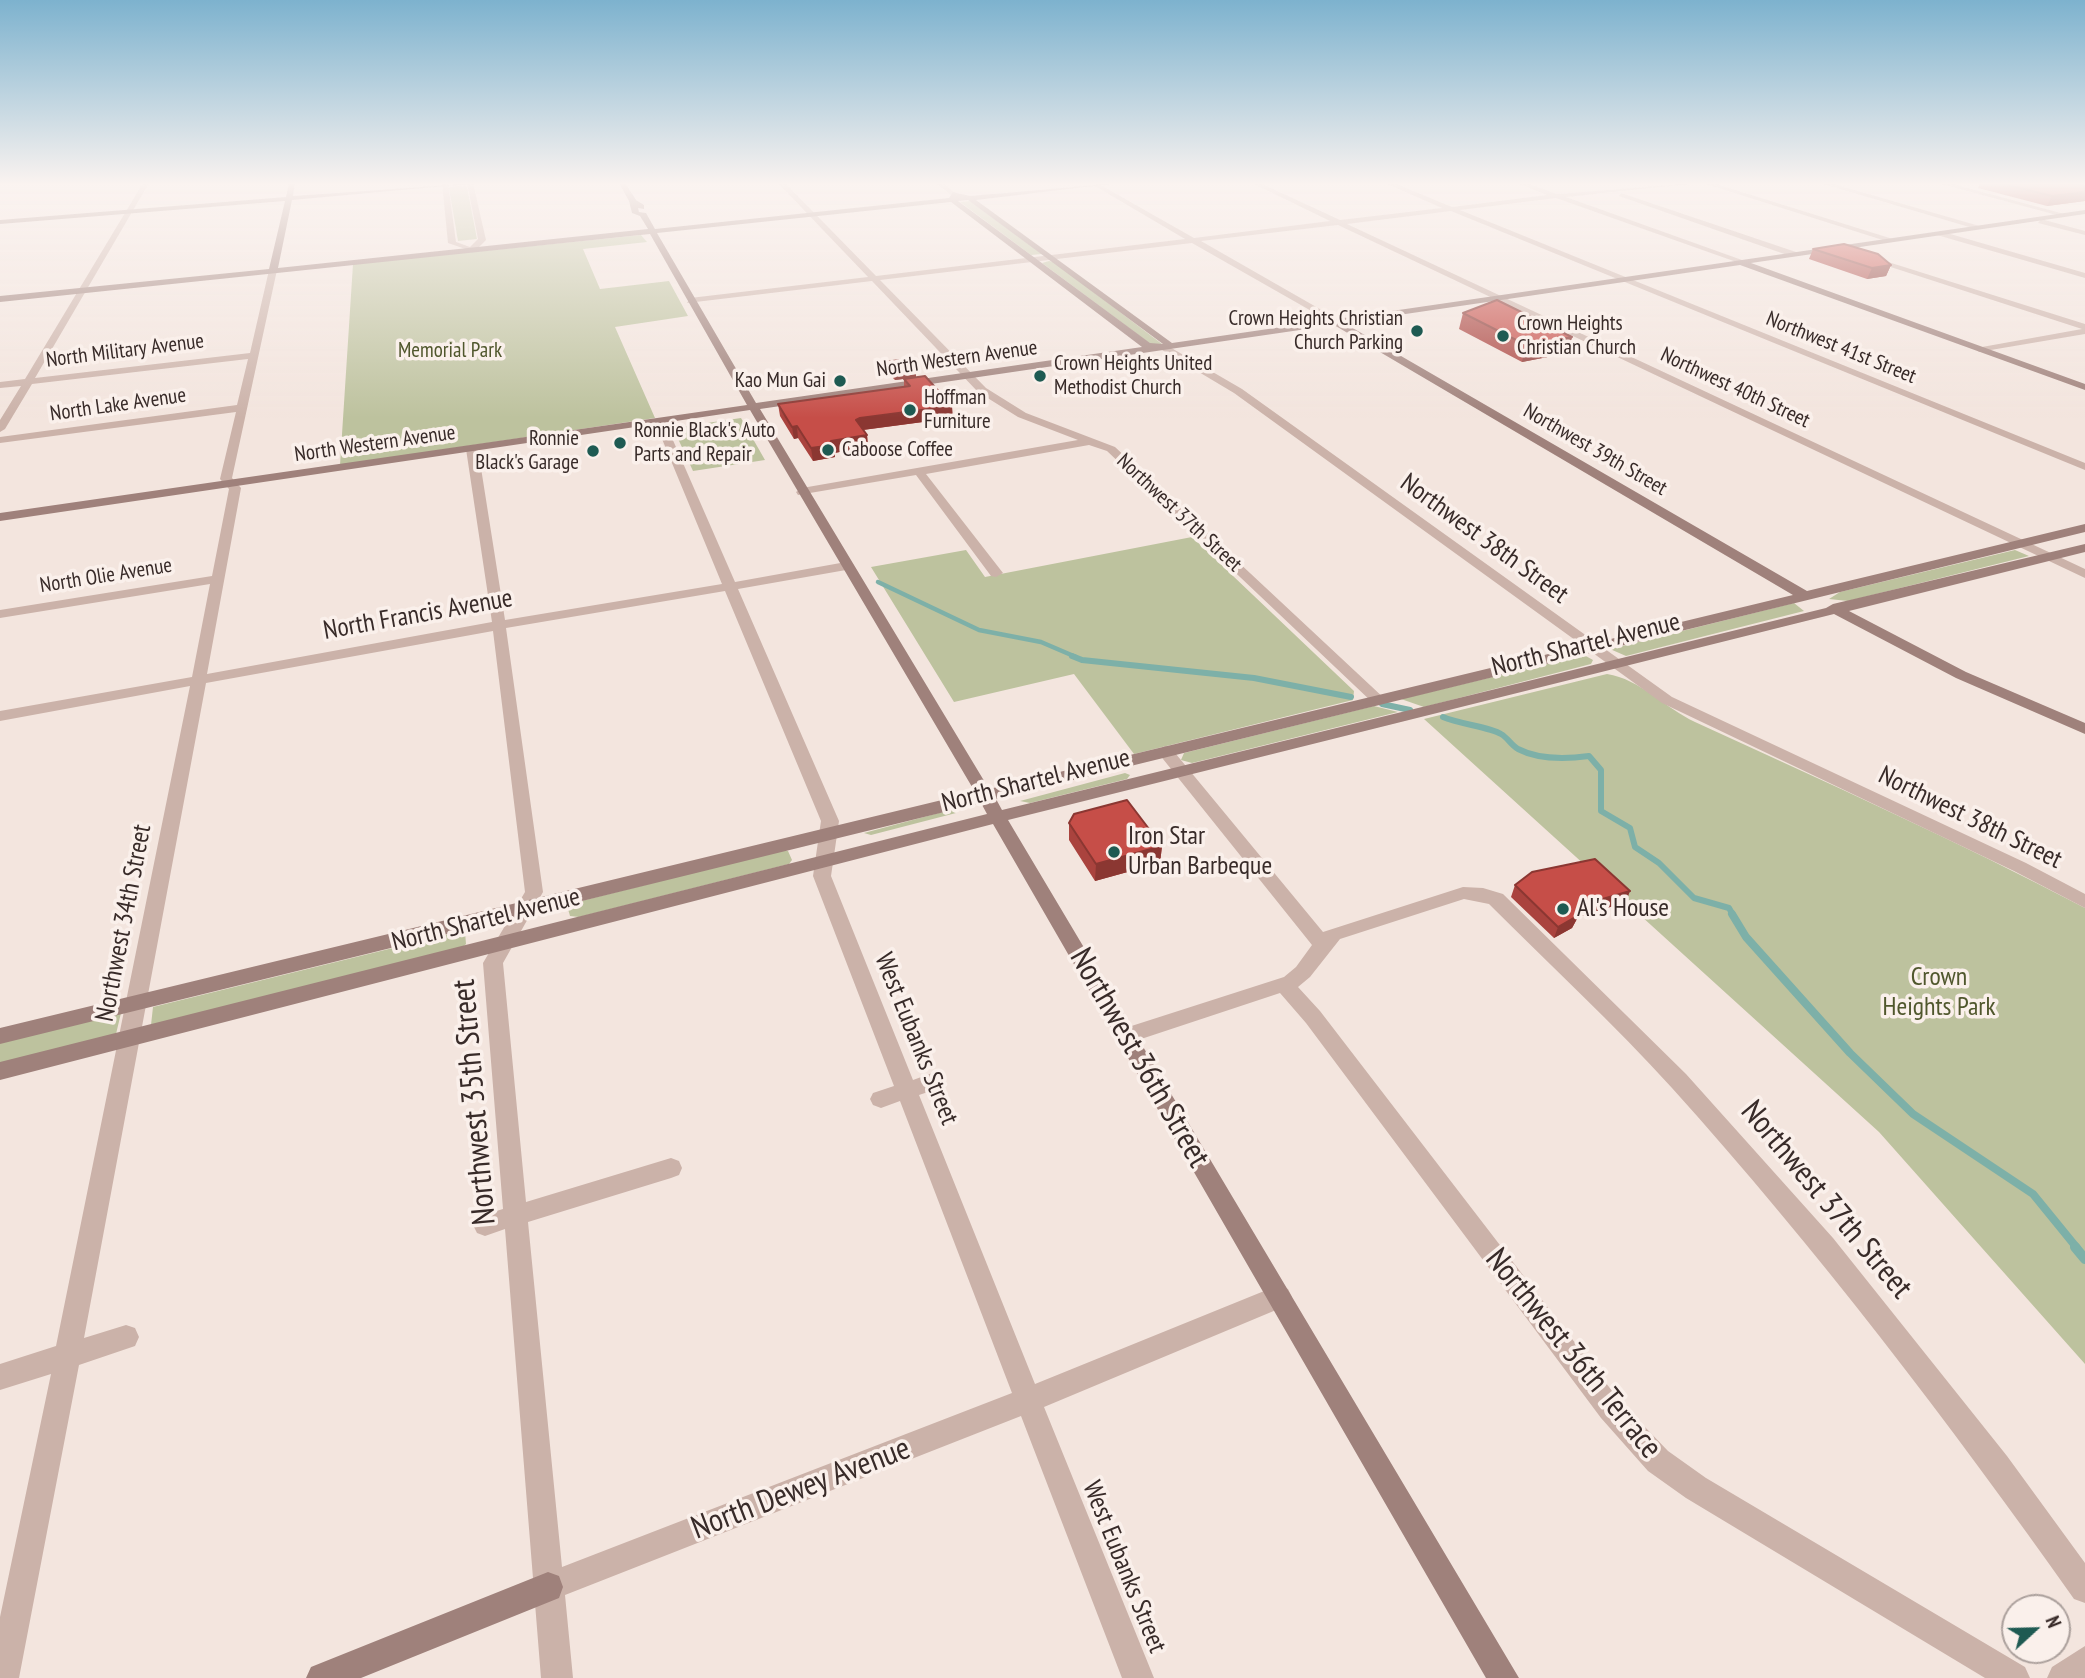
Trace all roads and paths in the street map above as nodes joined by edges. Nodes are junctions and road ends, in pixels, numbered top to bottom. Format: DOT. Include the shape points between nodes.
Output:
graph roads {
  1 [pos="101,261"];
  2 [pos="275,261"];
  3 [pos="322,261"];
  4 [pos="331,261"];
  5 [pos="668,261"];
  6 [pos="856,261"];
  7 [pos="1022,261"];
  8 [pos="1035,261"];
  9 [pos="1056,261"];
  10 [pos="1230,261"];
  11 [pos="1422,261"];
  12 [pos="1582,261"];
  13 [pos="1745,261"];
  14 [pos="1881,261"];
  15 [pos="2035,261"];
  16 [pos="1740,262"];
  17 [pos="274,267"];
  18 [pos="2085,276"];
  19 [pos="873,279"];
  20 [pos="1625,279"];
  21 [pos="87,286"];
  22 [pos="0,292"];
  23 [pos="1500,298"];
  24 [pos="0,299"];
  25 [pos="690,301"];
  26 [pos="1336,322"];
  27 [pos="2085,329"];
  28 [pos="1165,348"];
  29 [pos="1982,350"];
  30 [pos="254,355"];
  31 [pos="968,377"];
  32 [pos="28,382"];
  33 [pos="0,385"];
  34 [pos="2085,387"];
  35 [pos="242,408"];
  36 [pos="754,408"];
  37 [pos="660,422"];
  38 [pos="0,429"];
  39 [pos="0,440"];
  40 [pos="1093,440"];
  41 [pos="472,449"];
  42 [pos="2085,467"];
  43 [pos="919,472"];
  44 [pos="234,483"];
  45 [pos="802,492"];
  46 [pos="0,517"];
  47 [pos="2085,528"];
  48 [pos="2021,544"];
  49 [pos="2085,548"];
  50 [pos="2048,556"];
  51 [pos="846,565"];
  52 [pos="996,573"];
  53 [pos="2085,574"];
  54 [pos="218,579"];
  55 [pos="731,586"];
  56 [pos="1805,596"];
  57 [pos="1836,609"];
  58 [pos="0,614"];
  59 [pos="499,625"];
  60 [pos="1592,648"];
  61 [pos="1616,664"];
  62 [pos="198,680"];
  63 [pos="1380,696"];
  64 [pos="0,716"];
  65 [pos="2085,729"];
  66 [pos="1165,751"];
  67 [pos="1181,773"];
  68 [pos="984,796"];
  69 [pos="997,818"];
  70 [pos="828,834"];
  71 [pos="824,862"];
  72 [pos="2085,902"];
  73 [pos="524,909"];
  74 [pos="505,942"];
  75 [pos="1321,943"];
  76 [pos="1284,984"];
  77 [pos="138,1003"];
  78 [pos="0,1036"];
  79 [pos="1126,1036"];
  80 [pos="131,1037"];
  81 [pos="0,1071"];
  82 [pos="936,1081"];
  83 [pos="907,1090"];
  84 [pos="881,1099"];
  85 [pos="671,1168"];
  86 [pos="516,1216"];
  87 [pos="485,1225"];
  88 [pos="1279,1297"];
  89 [pos="126,1337"];
  90 [pos="67,1356"];
  91 [pos="0,1377"];
  92 [pos="1028,1400"];
  93 [pos="548,1587"];
  94 [pos="2085,1588"];
  95 [pos="2085,1662"];
  96 [pos="3,1678"];
  97 [pos="322,1678"];
  98 [pos="557,1678"];
  99 [pos="1138,1678"];
  100 [pos="1503,1678"];
  101 [pos="2014,1678"];
  102 [pos="2063,1678"];
  1 -- 21 [label="street"];
  2 -- 17 [label="street, Northwest 34th Street"];
  3 -- 17 [label="street"];
  4 -- 17 [label="street"];
  5 -- 25 [label="street"];
  6 -- 19 [label="street, Northwest 37th Street"];
  7 -- 19 [label="street"];
  8 -- 28 [label="street, Northwest 38th Street" via="1147,346"];
  9 -- 28 [label="street, Northwest 38th Street" via="1168,343"];
  10 -- 26 [label="street, Northwest 39th Street"];
  11 -- 23 [label="street, Northwest 40th Street"];
  12 -- 20 [label="street, Northwest 41st Street"];
  13 -- 16 [label="street, North Western Avenue"];
  14 -- 27 [label="street"];
  15 -- 18 [label="street"];
  16 -- 20 [label="street, North Western Avenue"];
  16 -- 29 [label="street"];
  17 -- 21 [label="street"];
  17 -- 30 [label="street, Northwest 34th Street"];
  19 -- 25 [label="street"];
  19 -- 31 [label="street, Northwest 37th Street"];
  20 -- 23 [label="street, North Western Avenue"];
  20 -- 42 [label="street, Northwest 41st Street"];
  21 -- 22 [label="street"];
  21 -- 24 [label="street"];
  21 -- 32 [label="street"];
  23 -- 26 [label="street, North Western Avenue"];
  23 -- 48 [label="street, Northwest 40th Street"];
  25 -- 36 [label="street"];
  26 -- 28 [label="street, North Western Avenue"];
  26 -- 56 [label="street, Northwest 39th Street"];
  27 -- 29 [label="street"];
  28 -- 31 [label="street, North Western Avenue"];
  28 -- 60 [label="street, Northwest 38th Street" via="1238,391"];
  29 -- 34 [label="street"];
  30 -- 32 [label="street, North Military Avenue"];
  30 -- 35 [label="street, Northwest 34th Street"];
  31 -- 36 [label="street, North Western Avenue"];
  31 -- 40 [label="street, Northwest 37th Street" via="1010,408"];
  32 -- 33 [label="street, North Military Avenue"];
  32 -- 38 [label="street"];
  35 -- 39 [label="street, North Lake Avenue"];
  35 -- 44 [label="street, Northwest 34th Street" via="226,479"];
  36 -- 37 [label="street, North Western Avenue"];
  36 -- 45 [label="street, Northwest 36th Street"];
  37 -- 41 [label="street, North Western Avenue"];
  37 -- 55 [label="street, West Eubanks Street"];
  40 -- 43 [label="street"];
  40 -- 63 [label="street, Northwest 37th Street" via="1118,456"];
  41 -- 44 [label="street, North Western Avenue"];
  41 -- 59 [label="street, Northwest 35th Street"];
  43 -- 45 [label="street"];
  43 -- 52 [label="street"];
  44 -- 46 [label="street, North Western Avenue"];
  44 -- 54 [label="street, Northwest 34th Street"];
  45 -- 51 [label="street, Northwest 36th Street"];
  47 -- 48 [label="street, North Shartel Avenue"];
  48 -- 50 [label="street, Northwest 40th Street"];
  48 -- 56 [label="street, North Shartel Avenue"];
  49 -- 50 [label="street, North Shartel Avenue"];
  50 -- 53 [label="street, Northwest 40th Street"];
  50 -- 57 [label="street, North Shartel Avenue"];
  51 -- 55 [label="street, North Francis Avenue"];
  51 -- 68 [label="street, Northwest 36th Street"];
  54 -- 58 [label="street, North Olie Avenue"];
  54 -- 62 [label="street, Northwest 34th Street"];
  55 -- 59 [label="street, North Francis Avenue"];
  55 -- 70 [label="street, West Eubanks Street" via="830,821"];
  56 -- 57 [label="street, Northwest 39th Street"];
  56 -- 60 [label="street, North Shartel Avenue"];
  57 -- 61 [label="street, North Shartel Avenue"];
  57 -- 65 [label="street, Northwest 39th Street" via="1961,675"];
  59 -- 62 [label="street, North Francis Avenue"];
  59 -- 73 [label="street, Northwest 35th Street" via="534,892"];
  60 -- 61 [label="street, Northwest 38th Street"];
  60 -- 63 [label="street, North Shartel Avenue"];
  61 -- 67 [label="street, North Shartel Avenue"];
  61 -- 72 [label="street, Northwest 38th Street" via="1667,699 1721,727"];
  62 -- 64 [label="street, North Francis Avenue"];
  62 -- 77 [label="street, Northwest 34th Street"];
  63 -- 66 [label="street, North Shartel Avenue"];
  66 -- 67 [label="street"];
  66 -- 68 [label="street, North Shartel Avenue"];
  67 -- 69 [label="street, North Shartel Avenue"];
  67 -- 75 [label="street"];
  68 -- 69 [label="street, Northwest 36th Street"];
  68 -- 70 [label="street, North Shartel Avenue"];
  69 -- 71 [label="street, North Shartel Avenue"];
  69 -- 79 [label="street, Northwest 36th Street"];
  70 -- 71 [label="street, West Eubanks Street"];
  70 -- 73 [label="street, North Shartel Avenue"];
  71 -- 74 [label="street, North Shartel Avenue"];
  71 -- 83 [label="street, West Eubanks Street" via="822,876"];
  73 -- 74 [label="street, Northwest 35th Street"];
  73 -- 77 [label="street, North Shartel Avenue"];
  74 -- 80 [label="street, North Shartel Avenue"];
  74 -- 86 [label="street, Northwest 35th Street" via="493,963"];
  75 -- 76 [label="street" via="1301,977"];
  75 -- 94 [label="street, Northwest 37th Street" via="1334,934 1453,895 1477,893 1507,907 1678,1080 1773,1187 1888,1323"];
  76 -- 79 [label="street"];
  76 -- 101 [label="street, Northwest 36th Terrace" via="1643,1447 1696,1488"];
  77 -- 78 [label="street, North Shartel Avenue"];
  77 -- 80 [label="street, Northwest 34th Street"];
  79 -- 88 [label="street, Northwest 36th Street"];
  80 -- 81 [label="street, North Shartel Avenue"];
  80 -- 90 [label="street, Northwest 34th Street"];
  82 -- 83 [label="street"];
  83 -- 84 [label="street"];
  83 -- 92 [label="street, West Eubanks Street"];
  85 -- 86 [label="street"];
  86 -- 87 [label="street"];
  86 -- 93 [label="street, Northwest 35th Street"];
  88 -- 92 [label="street, North Dewey Avenue"];
  88 -- 100 [label="street, Northwest 36th Street"];
  89 -- 90 [label="street"];
  90 -- 91 [label="street"];
  90 -- 96 [label="street, Northwest 34th Street"];
  92 -- 93 [label="street, North Dewey Avenue"];
  92 -- 99 [label="street, West Eubanks Street"];
  93 -- 97 [label="street, North Dewey Avenue"];
  93 -- 98 [label="street, Northwest 35th Street"];
  95 -- 102 [label="street"];
}
